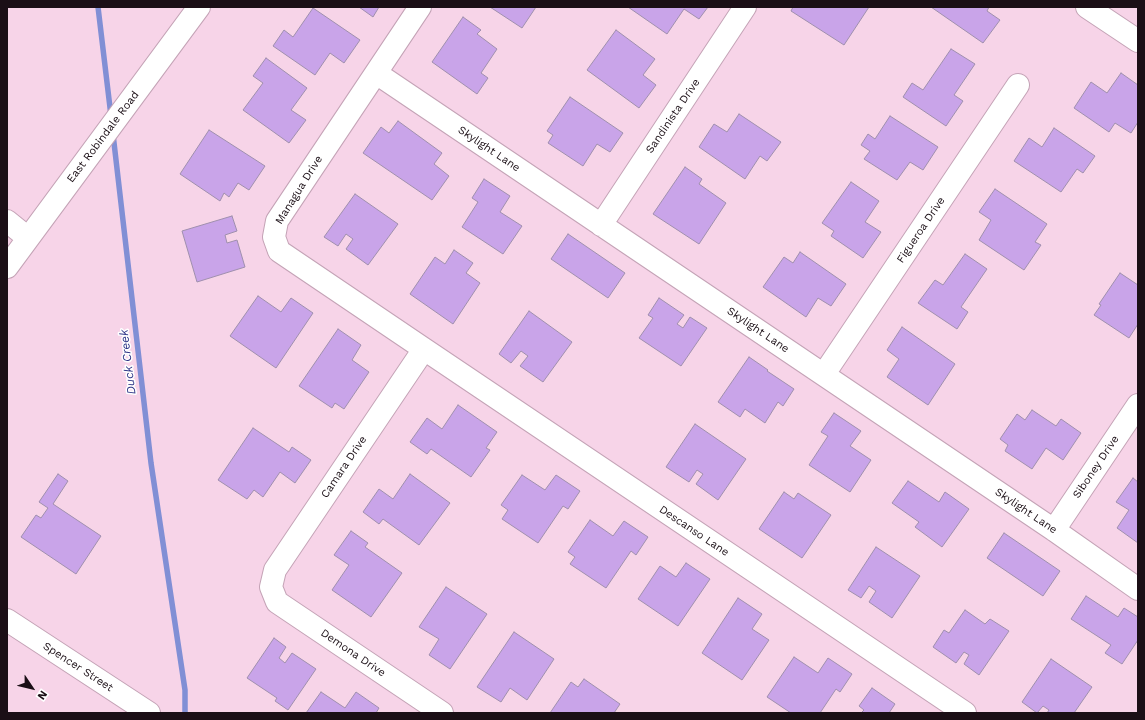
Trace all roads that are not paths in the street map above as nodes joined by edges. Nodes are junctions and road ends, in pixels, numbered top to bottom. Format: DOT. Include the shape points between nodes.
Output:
graph roads {
  1 [pos="199,7"];
  2 [pos="420,7"];
  3 [pos="745,7"];
  4 [pos="1087,7"];
  5 [pos="1138,41"];
  6 [pos="376,74"];
  7 [pos="1018,85"];
  8 [pos="7,221"];
  9 [pos="601,225"];
  10 [pos="28,238"];
  11 [pos="7,267"];
  12 [pos="424,349"];
  13 [pos="824,374"];
  14 [pos="1138,405"];
  15 [pos="1054,530"];
  16 [pos="271,587"];
  17 [pos="1138,589"];
  18 [pos="7,620"];
  19 [pos="149,713"];
  20 [pos="442,713"];
  21 [pos="965,713"];
  1 -- 10 [label="street, East Robindale Road"];
  2 -- 6 [label="street, Managua Drive"];
  3 -- 9 [label="street, Sandinista Drive"];
  4 -- 5 [label="street"];
  6 -- 9 [label="street, Skylight Lane"];
  6 -- 12 [label="street, Managua Drive" via="277,221 274,237 279,251"];
  7 -- 13 [label="street, Figueroa Drive"];
  8 -- 10 [label="street"];
  9 -- 13 [label="street, Skylight Lane"];
  10 -- 11 [label="street, East Robindale Road"];
  12 -- 16 [label="street, Camara Drive" via="274,570"];
  12 -- 21 [label="street, Descanso Lane"];
  13 -- 15 [label="street, Skylight Lane"];
  14 -- 15 [label="street, Siboney Drive"];
  15 -- 17 [label="street, Skylight Lane"];
  16 -- 20 [label="street, Demona Drive" via="277,602"];
  18 -- 19 [label="street, Spencer Street"];
}
